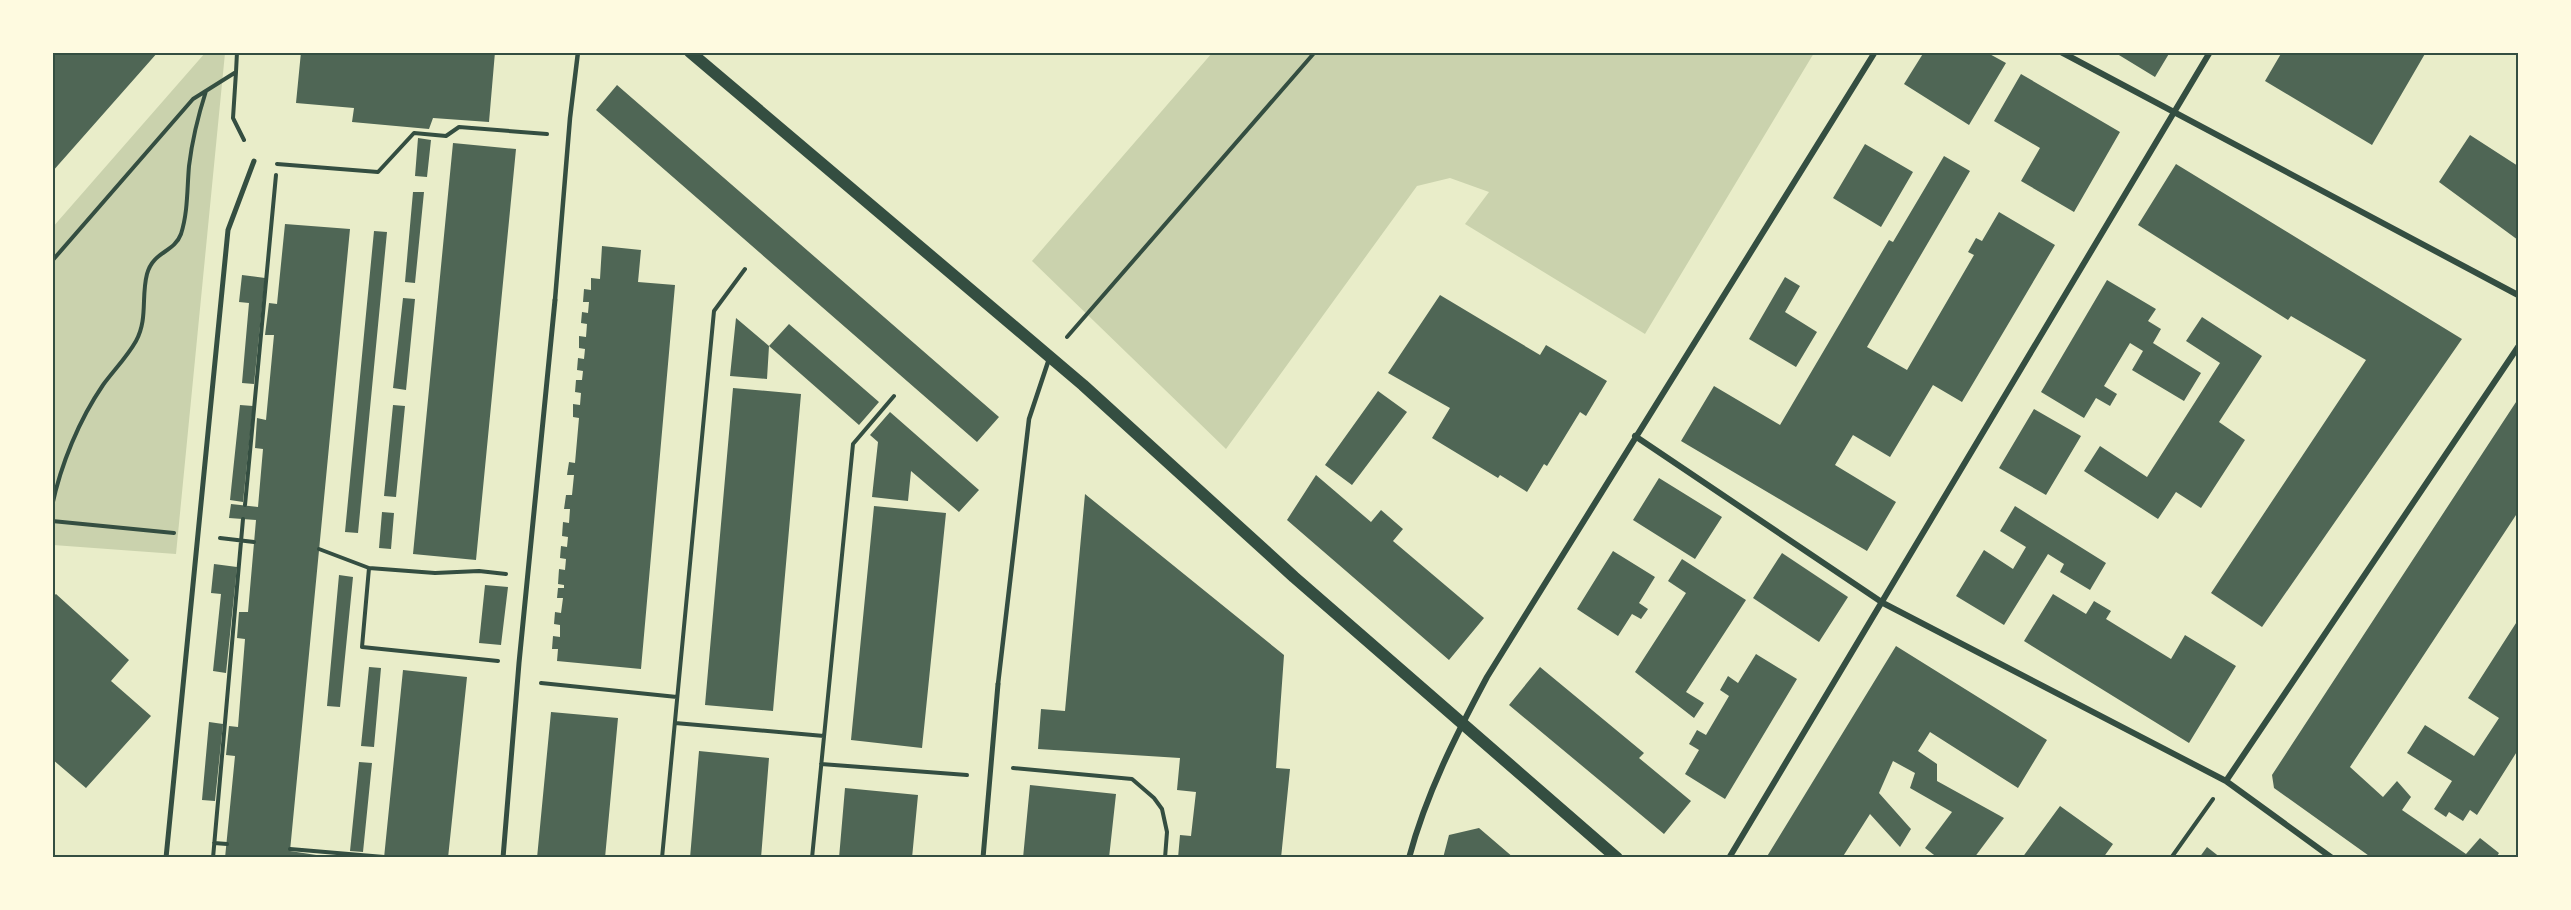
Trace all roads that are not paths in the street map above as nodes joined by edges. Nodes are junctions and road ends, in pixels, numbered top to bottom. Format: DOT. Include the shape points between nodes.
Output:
graph roads {
  1 [pos="578,52"];
  2 [pos="690,52"];
  3 [pos="1875,52"];
  4 [pos="2061,52"];
  5 [pos="2210,52"];
  6 [pos="2174,114"];
  7 [pos="254,161"];
  8 [pos="2518,295"];
  9 [pos="555,300"];
  10 [pos="2518,347"];
  11 [pos="1050,357"];
  12 [pos="1635,436"];
  13 [pos="1883,603"];
  14 [pos="998,684"];
  15 [pos="1463,722"];
  16 [pos="2226,781"];
  17 [pos="166,858"];
  18 [pos="504,858"];
  19 [pos="983,858"];
  20 [pos="1409,858"];
  21 [pos="1617,858"];
  22 [pos="1729,858"];
  23 [pos="2332,858"];
  1 -- 9 [label="lane"];
  2 -- 11 [label="main road"];
  3 -- 12 [label="street"];
  4 -- 6 [label="street"];
  5 -- 6 [label="street"];
  6 -- 8 [label="street"];
  6 -- 13 [label="street"];
  7 -- 17 [label="street" via="228,230"];
  9 -- 18 [label="street"];
  10 -- 16 [label="street"];
  11 -- 14 [label="lane" via="1029,419"];
  11 -- 15 [label="main road" via="1294,577"];
  12 -- 13 [label="street"];
  12 -- 15 [label="street" via="1505,646"];
  13 -- 16 [label="street"];
  13 -- 22 [label="street"];
  14 -- 19 [label="street"];
  15 -- 20 [label="street" via="1427,801"];
  15 -- 21 [label="main road"];
  16 -- 23 [label="street"];
}
